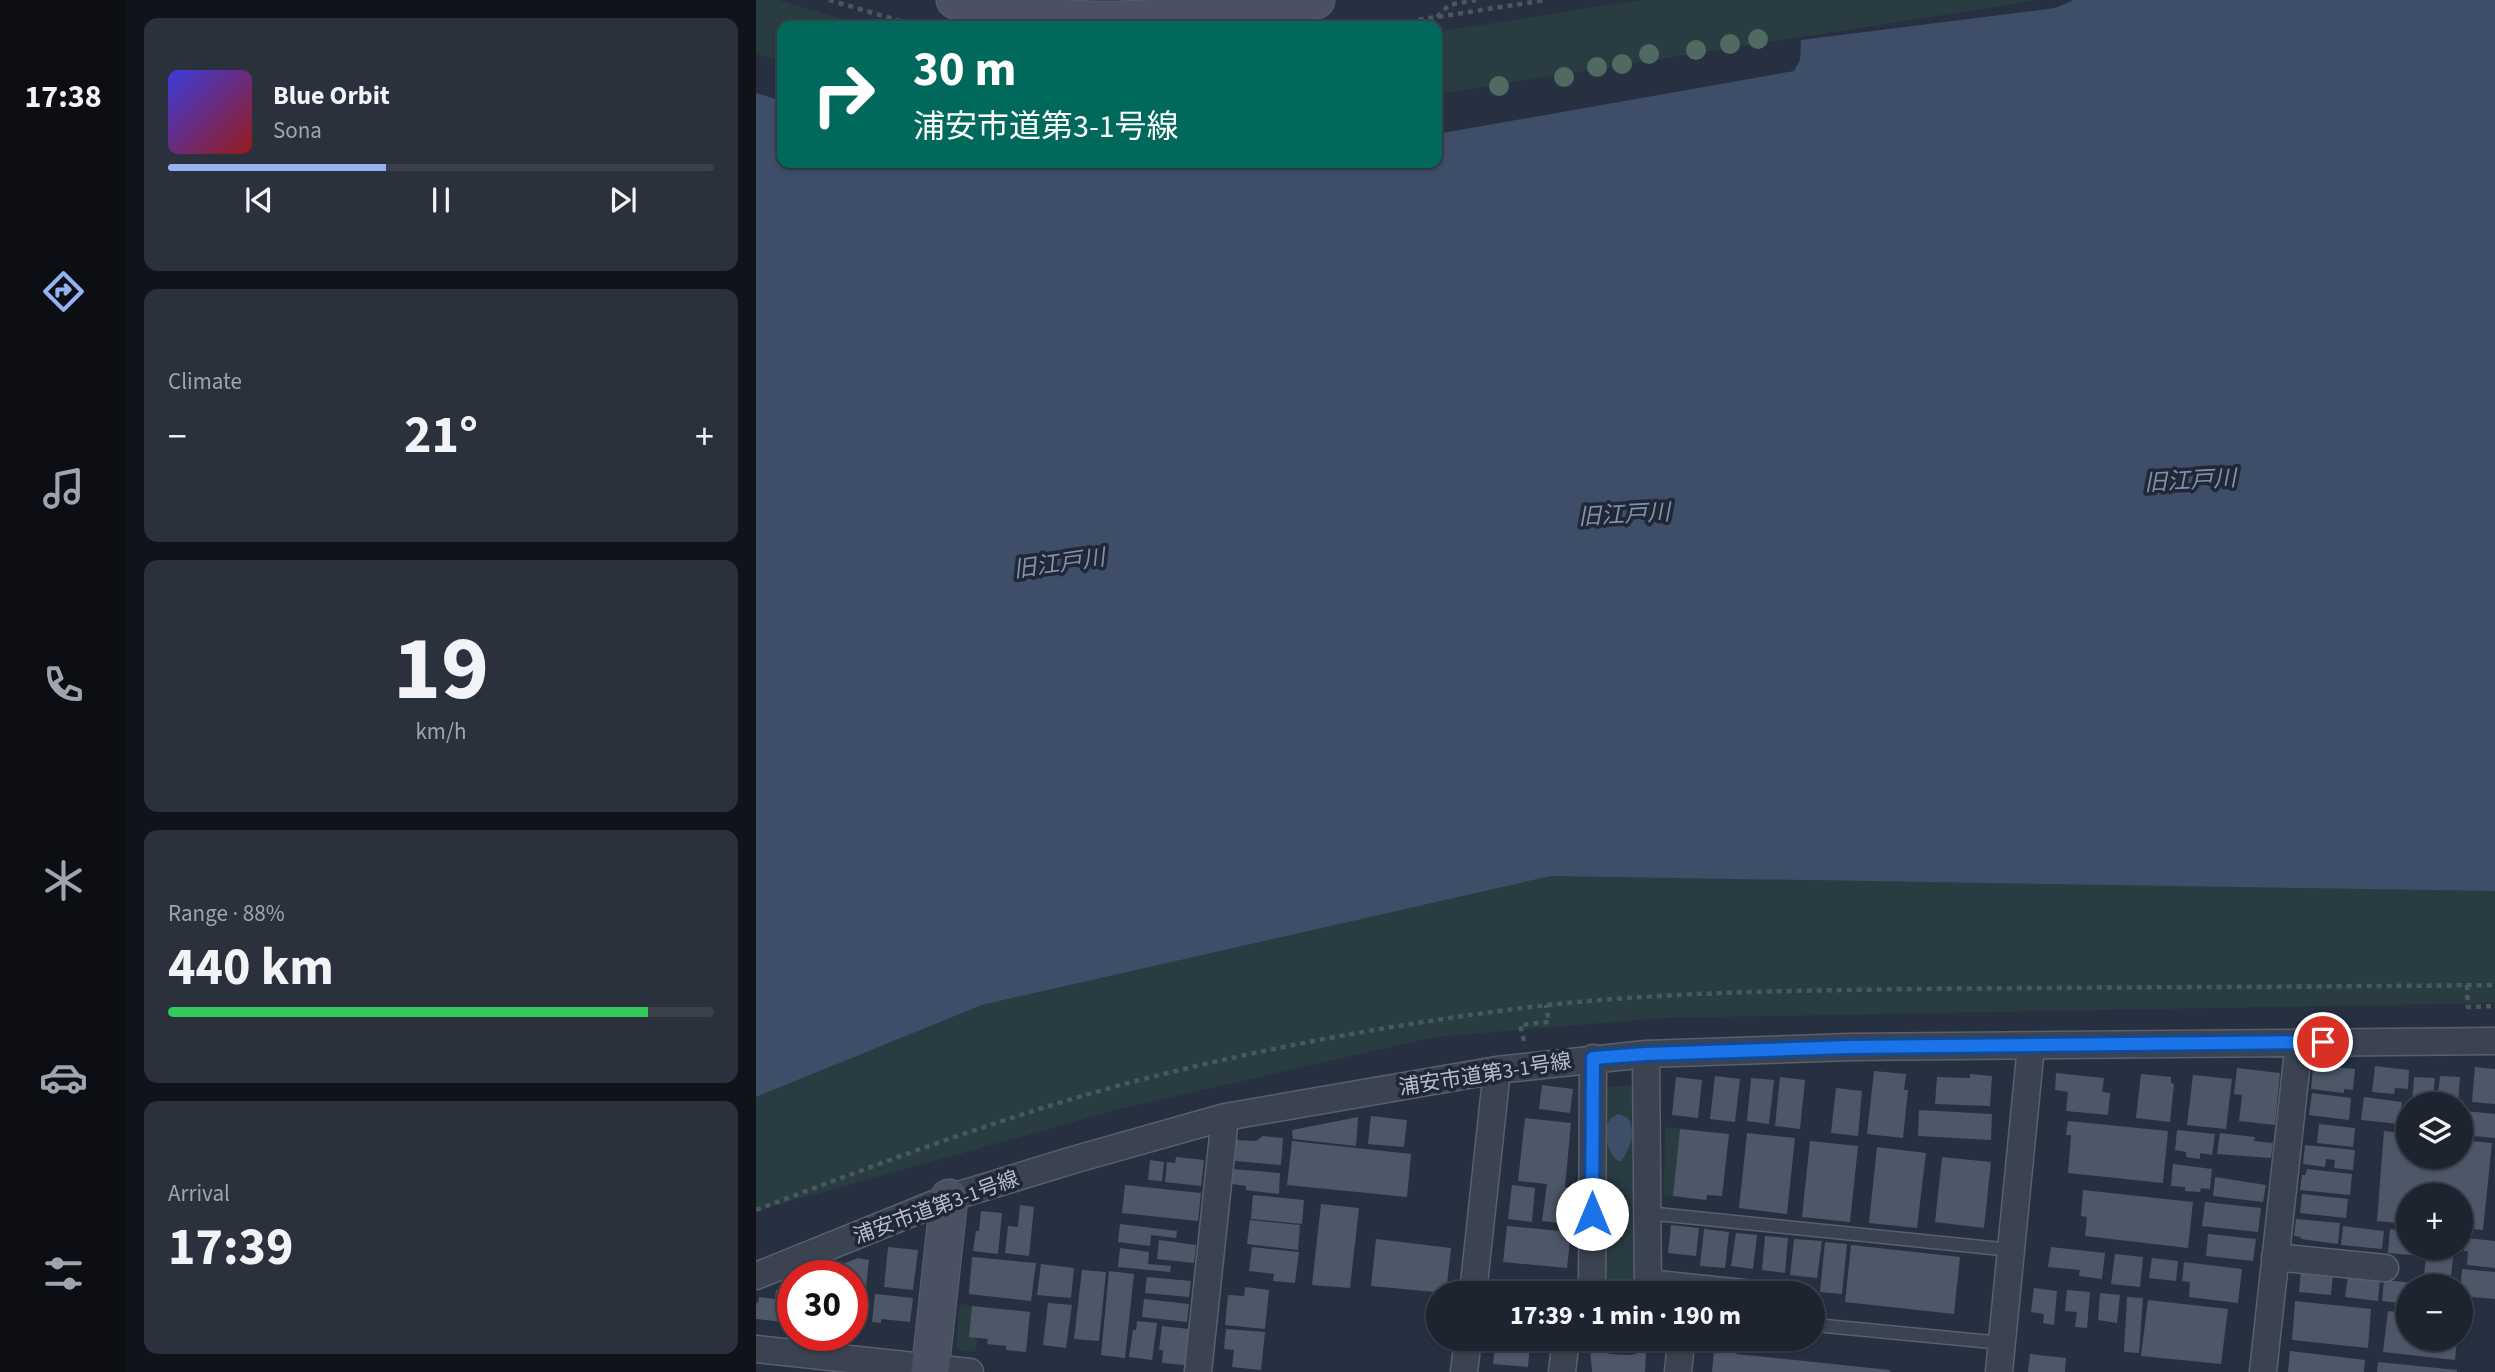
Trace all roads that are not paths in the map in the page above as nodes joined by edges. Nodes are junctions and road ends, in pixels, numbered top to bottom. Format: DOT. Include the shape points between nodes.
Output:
graph roads {
  1 [pos="955,0"];
  2 [pos="1316,0"];
  3 [pos="2495,1041"];
  4 [pos="2299,1042"];
  5 [pos="2031,1046"];
  6 [pos="1646,1054"];
  7 [pos="1593,1058"];
  8 [pos="1497,1070"];
  9 [pos="1225,1117"];
  10 [pos="949,1198"];
  11 [pos="1647,1213"];
  12 [pos="2011,1250"];
  13 [pos="2275,1257"];
  14 [pos="2385,1268"];
  15 [pos="756,1276"];
  16 [pos="1474,1281"];
  17 [pos="1592,1281"];
  18 [pos="1648,1281"];
  19 [pos="1825,1326"];
  20 [pos="2002,1343"];
  21 [pos="756,1349"];
  22 [pos="1467,1351"];
  23 [pos="1565,1351"];
  24 [pos="1680,1351"];
  25 [pos="930,1370"];
  26 [pos="970,1372"];
  27 [pos="1198,1372"];
  28 [pos="1465,1372"];
  29 [pos="1562,1372"];
  30 [pos="1678,1372"];
  31 [pos="1998,1372"];
  32 [pos="2263,1372"];
  1 -- 2 [label="street" via="1030,14 1101,20 1219,14"];
  3 -- 4 [label="street, 浦安市道第3-1号線"];
  4 -- 5 [label="street, 浦安市道第3-1号線"];
  4 -- 13 [label="street"];
  5 -- 6 [label="street, 浦安市道第3-1号線"];
  5 -- 12 [label="street"];
  6 -- 7 [label="street, 浦安市道第3-1号線"];
  6 -- 11 [label="street"];
  7 -- 8 [label="street, 浦安市道第3-1号線"];
  7 -- 17 [label="street"];
  8 -- 9 [label="street, 浦安市道第3-1号線"];
  8 -- 16 [label="street"];
  9 -- 10 [label="street, 浦安市道第3-1号線"];
  9 -- 27 [label="street"];
  10 -- 15 [label="street, 浦安市道第3-1号線"];
  10 -- 25 [label="street"];
  11 -- 12 [label="lane"];
  11 -- 18 [label="street"];
  12 -- 20 [label="street"];
  13 -- 14 [label="street"];
  13 -- 32 [label="street"];
  19 -- 20 [label="lane"];
  20 -- 31 [label="street"];
  21 -- 25 [label="street"];
  22 -- 28 [label="street"];
  23 -- 29 [label="street"];
  24 -- 30 [label="street"];
  25 -- 26 [label="street"];
}
